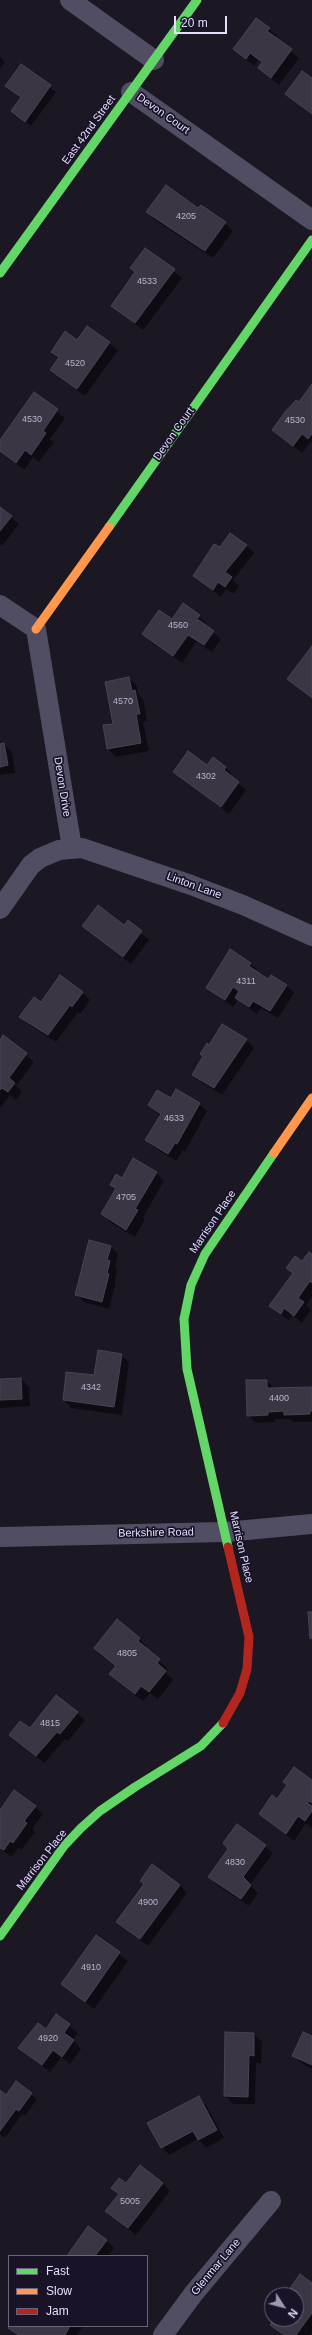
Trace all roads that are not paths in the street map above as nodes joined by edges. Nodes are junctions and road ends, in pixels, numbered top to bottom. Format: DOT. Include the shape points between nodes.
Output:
graph roads {
  1 [pos="70,0"];
  2 [pos="197,0"];
  3 [pos="154,60"];
  4 [pos="131,92"];
  5 [pos="312,220"];
  6 [pos="312,240"];
  7 [pos="0,273"];
  8 [pos="0,605"];
  9 [pos="36,629"];
  10 [pos="72,848"];
  11 [pos="0,908"];
  12 [pos="312,936"];
  13 [pos="312,1098"];
  14 [pos="312,1524"];
  15 [pos="226,1532"];
  16 [pos="0,1536"];
  17 [pos="0,1936"];
  18 [pos="271,2201"];
  19 [pos="163,2335"];
  1 -- 3 [label="street"];
  2 -- 3 [label="street, East 42nd Street"];
  3 -- 4 [label="street, East 42nd Street"];
  4 -- 5 [label="street, Devon Court"];
  4 -- 7 [label="street, East 42nd Street"];
  6 -- 9 [label="street, Devon Court"];
  8 -- 9 [label="street"];
  9 -- 10 [label="street, Devon Drive"];
  10 -- 11 [label="street" via="59,850 31,865"];
  10 -- 12 [label="street, Linton Lane" via="89,850 191,885 249,907"];
  13 -- 15 [label="street, Marrison Place" via="205,1254 190,1285 186,1302 184,1336 187,1369"];
  14 -- 15 [label="street, Berkshire Road"];
  15 -- 16 [label="street, Berkshire Road"];
  15 -- 17 [label="street, Marrison Place" via="249,1637 243,1685 229,1715 201,1746 135,1787 100,1811 81,1828 64,1846"];
  18 -- 19 [label="street, Glenmar Lane" via="194,2293"];
}
